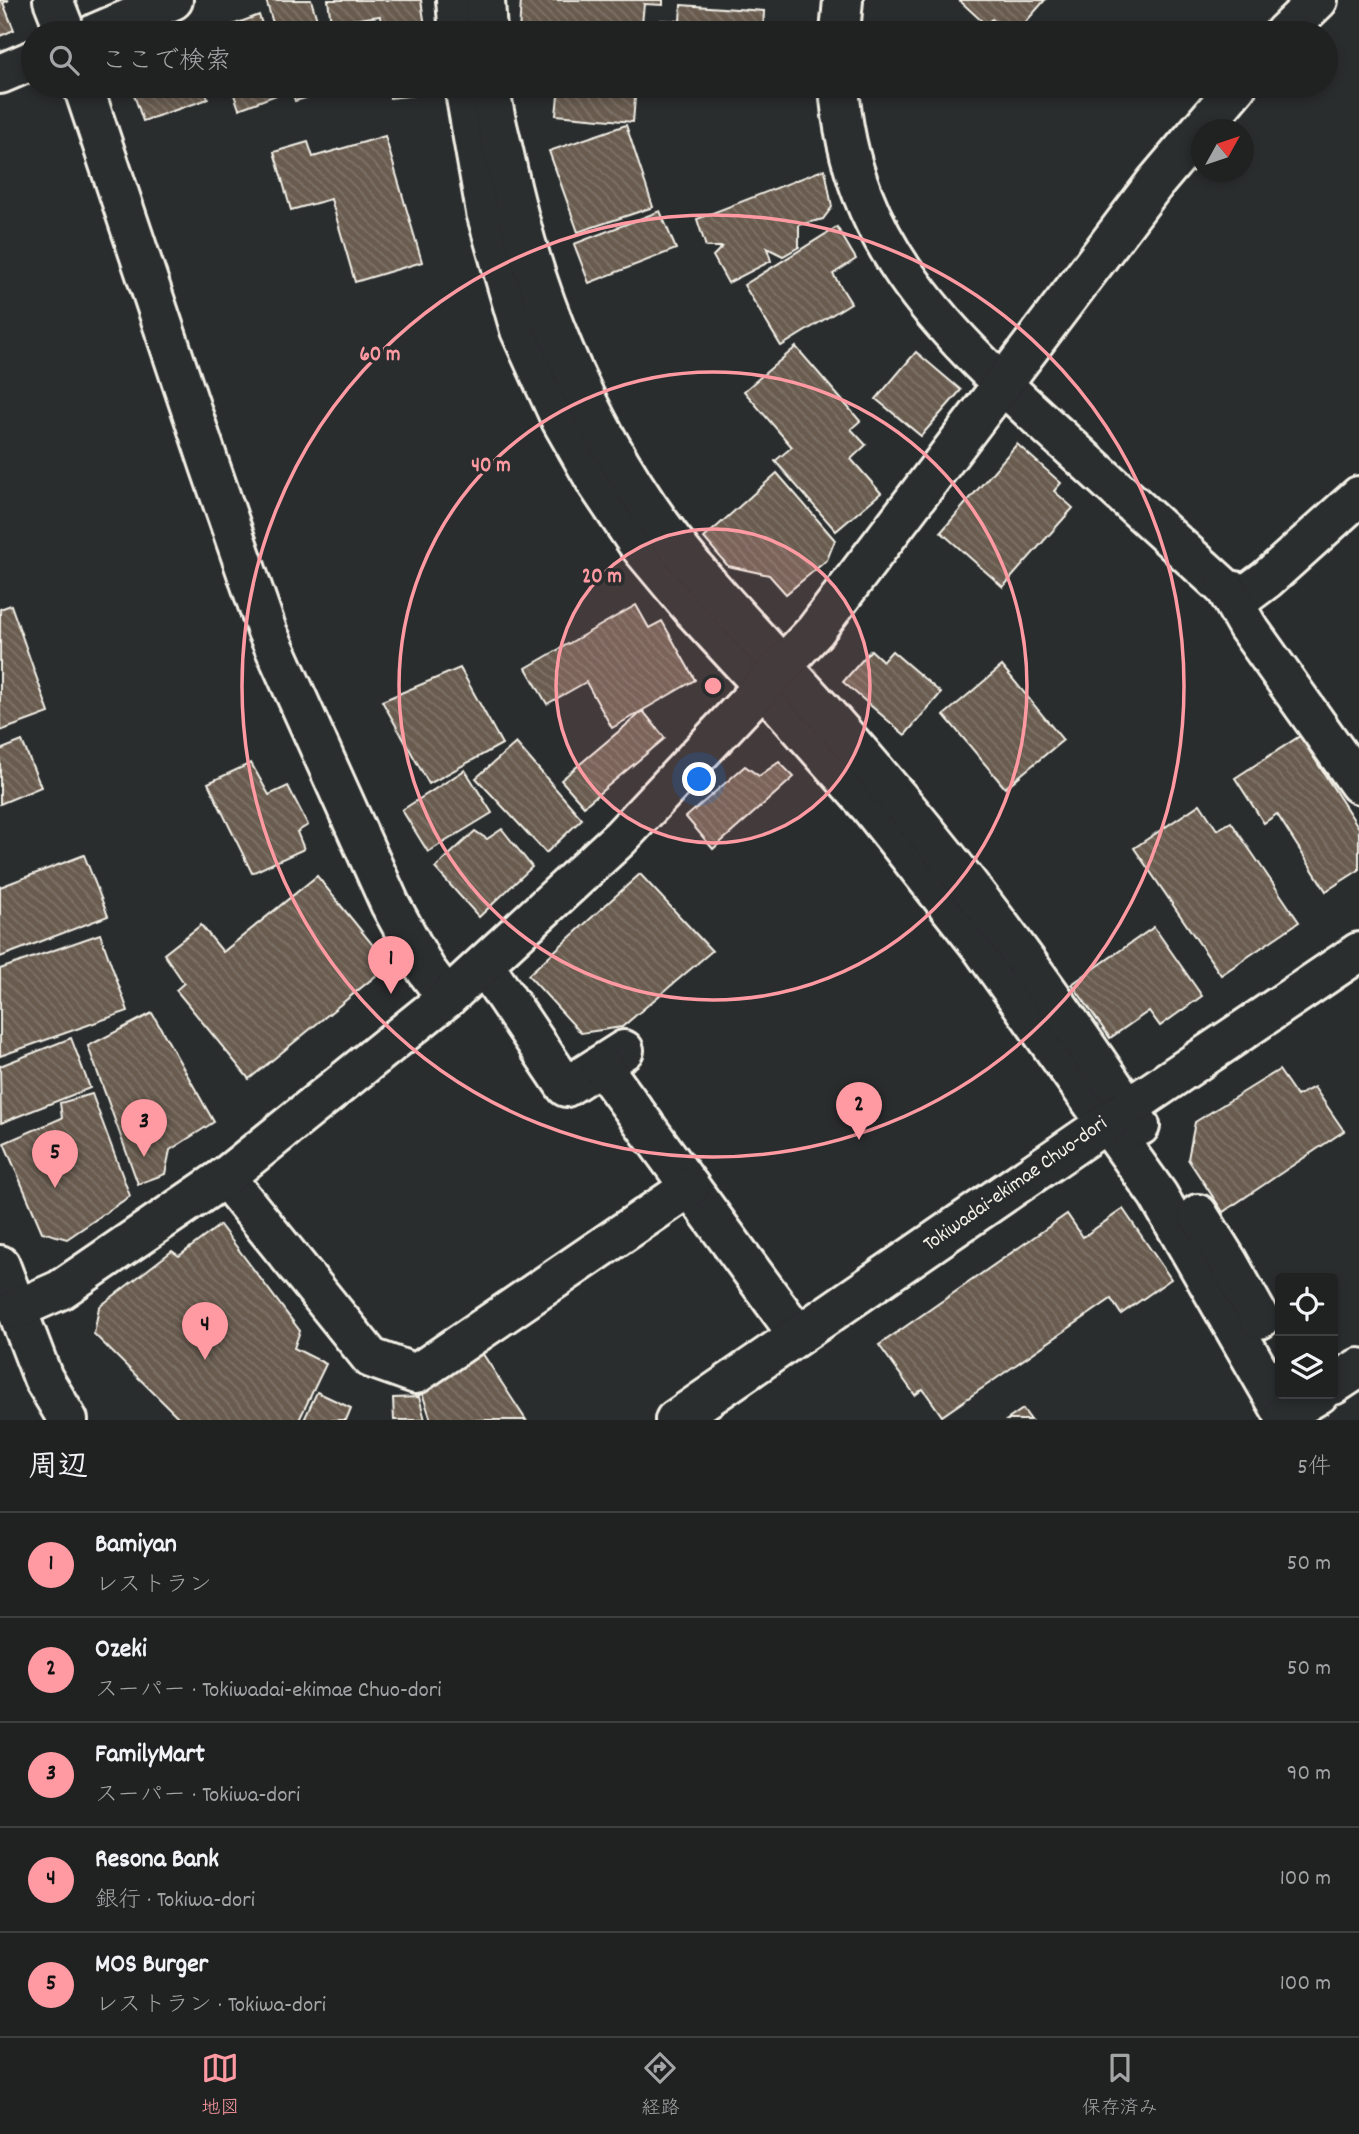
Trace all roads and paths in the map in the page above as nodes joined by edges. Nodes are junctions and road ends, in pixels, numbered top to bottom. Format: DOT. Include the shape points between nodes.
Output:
graph roads {
  1 [pos="53,0"];
  2 [pos="173,0"];
  3 [pos="456,0"];
  4 [pos="485,0"];
  5 [pos="843,0"];
  6 [pos="1318,0"];
  7 [pos="61,21"];
  8 [pos="124,21"];
  9 [pos="458,21"];
  10 [pos="486,21"];
  11 [pos="841,21"];
  12 [pos="1296,21"];
  13 [pos="21,65"];
  14 [pos="0,74"];
  15 [pos="87,98"];
  16 [pos="466,98"];
  17 [pos="492,98"];
  18 [pos="841,98"];
  19 [pos="1227,98"];
  20 [pos="1003,385"];
  21 [pos="1359,496"];
  22 [pos="1226,589"];
  23 [pos="773,676"];
  24 [pos="1359,785"];
  25 [pos="1359,952"];
  26 [pos="484,965"];
  27 [pos="447,998"];
  28 [pos="1117,1116"];
  29 [pos="225,1178"];
  30 [pos="690,1187"];
  31 [pos="0,1265"];
  32 [pos="17,1309"];
  33 [pos="798,1335"];
  34 [pos="1275,1345"];
  35 [pos="1359,1368"];
  36 [pos="1307,1404"];
  37 [pos="68,1420"];
  38 [pos="675,1420"];
  1 -- 7 [label="street"];
  2 -- 8 [label="street"];
  3 -- 9 [label="street"];
  4 -- 10 [label="street"];
  5 -- 11 [label="street"];
  6 -- 12 [label="street"];
  13 -- 14 [label="street"];
  15 -- 27 [label="street" via="267,631 390,904"];
  16 -- 23 [label="street" via="486,212 520,330 561,420 637,543 693,610"];
  17 -- 23 [label="street" via="514,203 549,313 587,401 661,525"];
  18 -- 20 [label="street" via="861,189 896,262 917,294"];
  19 -- 20 [label="street" via="1155,183"];
  20 -- 22 [label="street"];
  20 -- 23 [label="street" via="815,631"];
  21 -- 22 [label="street" via="1247,594"];
  22 -- 24 [label="street"];
  23 -- 26 [label="street" via="620,838"];
  23 -- 28 [label="street" via="996,968"];
  25 -- 28 [label="street, Tokiwadai-ekimae Chuo-dori"];
  26 -- 27 [label="street"];
  26 -- 30 [label="street" via="566,1087 613,1058"];
  27 -- 29 [label="street"];
  28 -- 33 [label="street, Tokiwadai-ekimae Chuo-dori"];
  28 -- 34 [label="street" via="1228,1262"];
  28 -- 36 [label="street" via="1158,1195"];
  29 -- 30 [label="street" via="371,1358 416,1374"];
  29 -- 32 [label="street" via="60,1290"];
  30 -- 33 [label="street"];
  31 -- 32 [label="street"];
  32 -- 37 [label="street" via="43,1377"];
  33 -- 38 [label="street, Tokiwadai-ekimae Chuo-dori"];
  35 -- 36 [label="street"];
}
